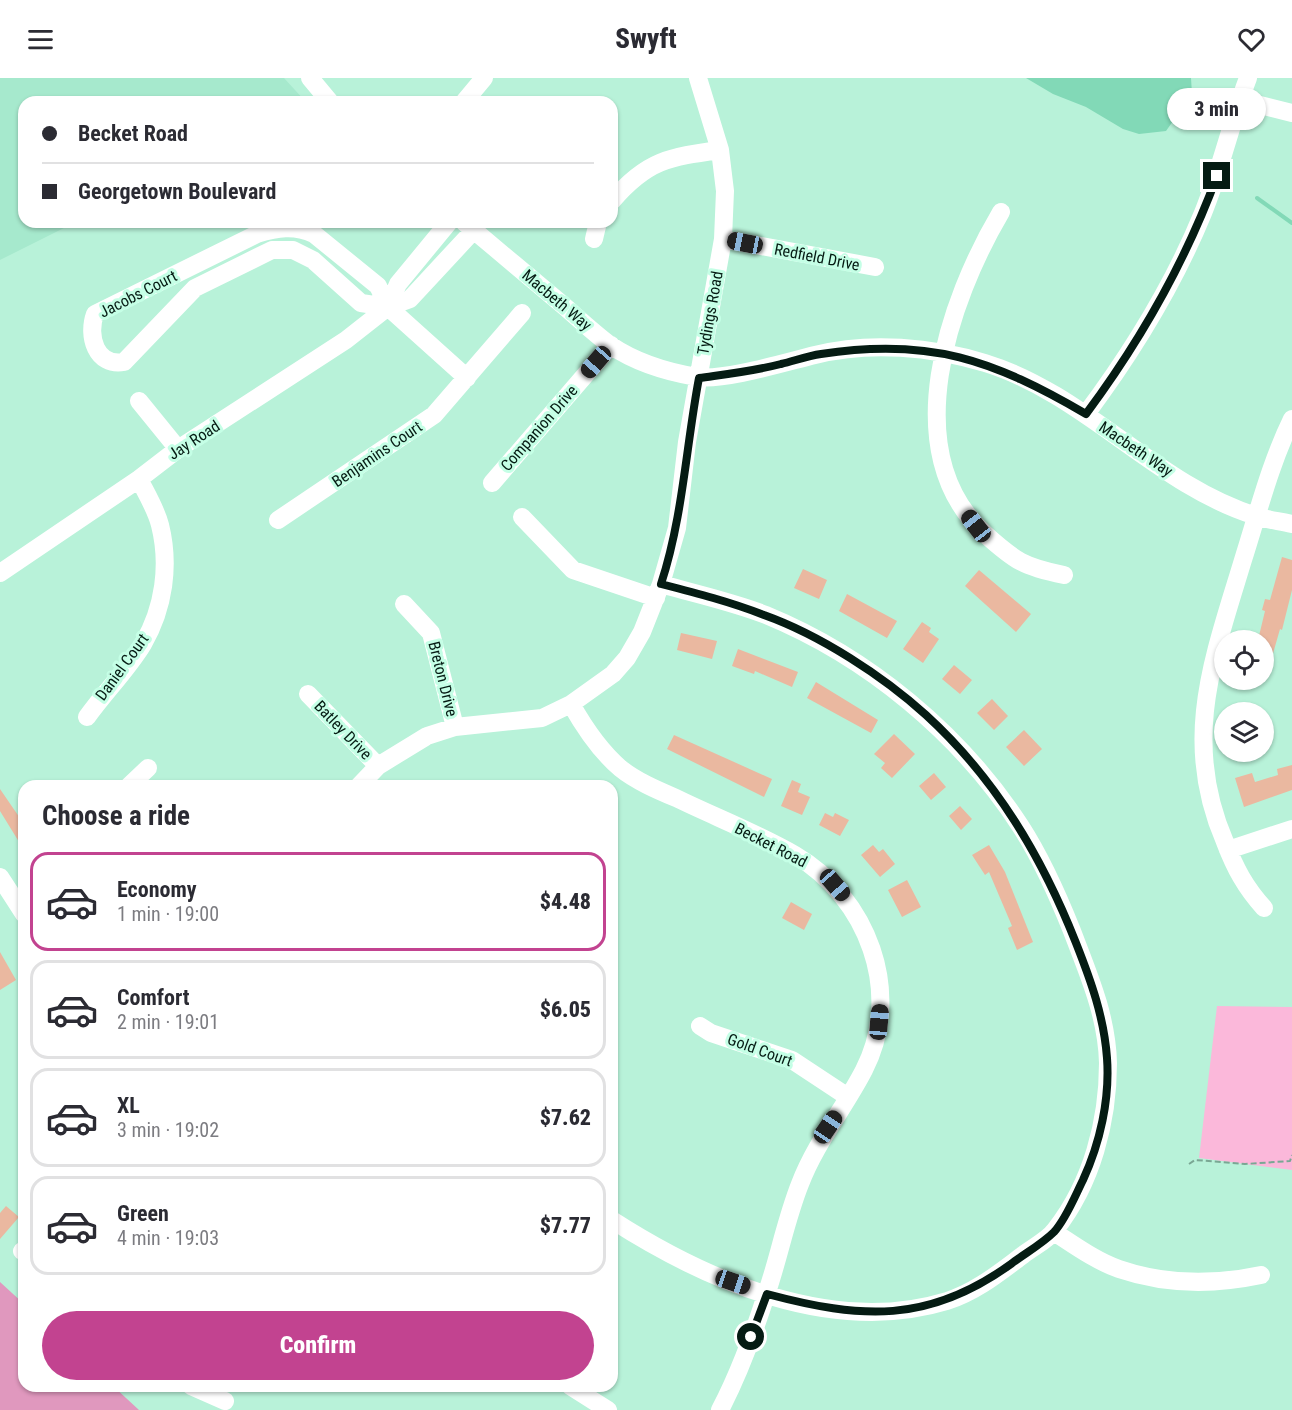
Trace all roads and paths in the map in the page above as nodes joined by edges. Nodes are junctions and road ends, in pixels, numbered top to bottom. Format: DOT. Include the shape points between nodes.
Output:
graph roads {
  1 [pos="310,78"];
  2 [pos="483,78"];
  3 [pos="698,78"];
  4 [pos="1240,78"];
  5 [pos="1248,78"];
  6 [pos="325,96"];
  7 [pos="469,96"];
  8 [pos="1240,100"];
  9 [pos="1292,113"];
  10 [pos="720,150"];
  11 [pos="618,195"];
  12 [pos="1001,212"];
  13 [pos="444,228"];
  14 [pos="467,228"];
  15 [pos="471,228"];
  16 [pos="723,239"];
  17 [pos="210,257"];
  18 [pos="875,267"];
  19 [pos="218,277"];
  20 [pos="388,307"];
  21 [pos="522,313"];
  22 [pos="611,345"];
  23 [pos="945,354"];
  24 [pos="467,378"];
  25 [pos="699,378"];
  26 [pos="139,401"];
  27 [pos="1086,414"];
  28 [pos="1292,419"];
  29 [pos="178,449"];
  30 [pos="139,479"];
  31 [pos="492,483"];
  32 [pos="1256,516"];
  33 [pos="522,517"];
  34 [pos="278,520"];
  35 [pos="1292,524"];
  36 [pos="0,573"];
  37 [pos="1064,575"];
  38 [pos="658,591"];
  39 [pos="404,604"];
  40 [pos="308,694"];
  41 [pos="571,704"];
  42 [pos="87,717"];
  43 [pos="455,728"];
  44 [pos="378,766"];
  45 [pos="148,768"];
  46 [pos="135,780"];
  47 [pos="365,780"];
  48 [pos="1292,829"];
  49 [pos="1228,850"];
  50 [pos="0,877"];
  51 [pos="15,901"];
  52 [pos="1264,908"];
  53 [pos="700,1026"];
  54 [pos="848,1097"];
  55 [pos="1292,1155"];
  56 [pos="1189,1164"];
  57 [pos="618,1224"];
  58 [pos="1054,1232"];
  59 [pos="1261,1275"];
  60 [pos="767,1294"];
  61 [pos="206,1392"];
  62 [pos="580,1392"];
  63 [pos="224,1399"];
  64 [pos="608,1410"];
  65 [pos="720,1410"];
  1 -- 6 [label="street"];
  2 -- 7 [label="street"];
  3 -- 10 [label="street, Tydings Road"];
  4 -- 8 [label="street"];
  5 -- 8 [label="street"];
  8 -- 9 [label="street"];
  8 -- 27 [label="street" via="1212,190 1182,260 1131,353"];
  10 -- 11 [label="street" via="663,160 644,169"];
  10 -- 16 [label="street, Tydings Road" via="725,191"];
  12 -- 23 [label="street" via="969,271"];
  13 -- 20 [label="street, Jay Road" via="398,284"];
  14 -- 20 [label="street, Jay Road" via="410,299"];
  15 -- 22 [label="street, Macbeth Way"];
  16 -- 18 [label="street, Redfield Drive"];
  16 -- 25 [label="street, Tydings Road"];
  17 -- 19 [label="street"];
  17 -- 19 [label="street, Jacobs Court" via="95,314 90,327 95,347 106,360 114,364 124,362 195,288"];
  17 -- 20 [label="street, Jacobs Court" via="257,234 277,228 303,229 378,286"];
  19 -- 20 [label="street, Jacobs Court" via="273,250 293,250 313,260 361,303"];
  20 -- 24 [label="street"];
  20 -- 29 [label="street, Jay Road" via="346,340"];
  21 -- 24 [label="street, Benjamins Court"];
  22 -- 25 [label="street, Macbeth Way" via="640,361"];
  22 -- 31 [label="street, Companion Drive"];
  23 -- 25 [label="street, Macbeth Way" via="910,348 869,348"];
  23 -- 27 [label="street, Macbeth Way" via="996,367"];
  23 -- 37 [label="street" via="935,419 936,438 958,504 976,526 1023,565"];
  24 -- 34 [label="street, Benjamins Court" via="434,416"];
  25 -- 38 [label="street, Tydings Road" via="677,528"];
  26 -- 29 [label="street"];
  27 -- 32 [label="street, Macbeth Way" via="1160,466 1216,499"];
  28 -- 32 [label="street"];
  29 -- 30 [label="street, Jay Road"];
  30 -- 36 [label="street, Jay Road"];
  30 -- 42 [label="street, Daniel Court" via="160,523 165,578 157,613 142,645"];
  32 -- 35 [label="street, Macbeth Way"];
  32 -- 49 [label="street" via="1206,690 1202,727 1213,815"];
  33 -- 38 [label="street" via="573,570"];
  38 -- 41 [label="street, Tydings Road" via="627,658 613,674"];
  38 -- 58 [label="street" via="767,615 877,676 926,715 964,755 1021,827 1060,903 1088,974 1102,1014 1108,1060 1094,1157"];
  39 -- 43 [label="street, Breton Drive" via="431,633"];
  40 -- 44 [label="street, Batley Drive"];
  41 -- 43 [label="street, Tydings Road" via="542,718"];
  41 -- 54 [label="street, Becket Road" via="584,728 622,769 651,787 794,854 820,871 850,903 873,951 880,1001 874,1045"];
  43 -- 44 [label="street, Tydings Road" via="427,736"];
  44 -- 47 [label="street, Tydings Road"];
  45 -- 46 [label="street"];
  48 -- 49 [label="street"];
  49 -- 52 [label="street" via="1238,875"];
  50 -- 51 [label="street"];
  53 -- 54 [label="street, Gold Court" via="792,1060"];
  54 -- 60 [label="street, Becket Road" via="812,1155 799,1186"];
  55 -- 56 [label="path" via="1290,1161 1273,1164 1195,1160"];
  57 -- 60 [label="street" via="663,1252"];
  58 -- 59 [label="street" via="1117,1269 1145,1276 1208,1284"];
  58 -- 60 [label="street" via="979,1286 950,1300 914,1309 850,1312"];
  60 -- 65 [label="street, Becket Road" via="740,1369"];
  61 -- 63 [label="street"];
  62 -- 64 [label="street"];
}
